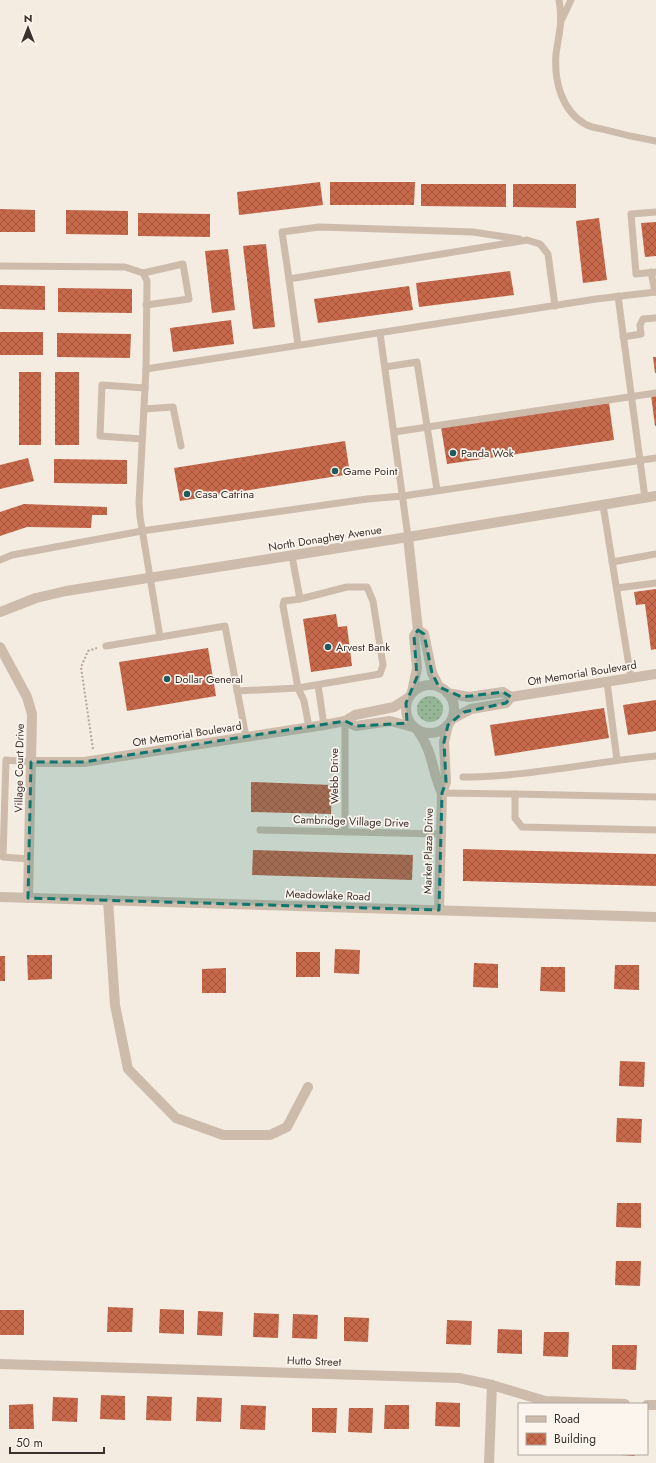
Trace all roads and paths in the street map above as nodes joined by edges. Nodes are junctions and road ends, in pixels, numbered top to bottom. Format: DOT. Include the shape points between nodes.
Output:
graph roads {
  1 [pos="559,0"];
  2 [pos="571,0"];
  3 [pos="562,19"];
  4 [pos="656,141"];
  5 [pos="656,212"];
  6 [pos="527,240"];
  7 [pos="0,266"];
  8 [pos="654,272"];
  9 [pos="143,273"];
  10 [pos="289,279"];
  11 [pos="655,292"];
  12 [pos="618,296"];
  13 [pos="146,305"];
  14 [pos="555,306"];
  15 [pos="656,318"];
  16 [pos="380,333"];
  17 [pos="623,337"];
  18 [pos="298,345"];
  19 [pos="385,367"];
  20 [pos="146,369"];
  21 [pos="145,388"];
  22 [pos="656,393"];
  23 [pos="631,396"];
  24 [pos="144,409"];
  25 [pos="427,427"];
  26 [pos="394,432"];
  27 [pos="142,439"];
  28 [pos="181,446"];
  29 [pos="656,458"];
  30 [pos="640,460"];
  31 [pos="437,490"];
  32 [pos="402,496"];
  33 [pos="656,496"];
  34 [pos="645,498"];
  35 [pos="603,505"];
  36 [pos="142,532"];
  37 [pos="408,538"];
  38 [pos="656,554"];
  39 [pos="292,556"];
  40 [pos="0,560"];
  41 [pos="612,562"];
  42 [pos="151,578"];
  43 [pos="656,582"];
  44 [pos="617,588"];
  45 [pos="300,599"];
  46 [pos="0,612"];
  47 [pos="418,630"];
  48 [pos="160,637"];
  49 [pos="106,646"];
  50 [pos="0,647"];
  51 [pos="656,674"];
  52 [pos="631,678"];
  53 [pos="607,682"];
  54 [pos="318,685"];
  55 [pos="298,688"];
  56 [pos="443,690"];
  57 [pos="237,691"];
  58 [pos="410,695"];
  59 [pos="511,696"];
  60 [pos="345,721"];
  61 [pos="450,722"];
  62 [pos="324,725"];
  63 [pos="309,727"];
  64 [pos="416,729"];
  65 [pos="246,737"];
  66 [pos="656,756"];
  67 [pos="3,760"];
  68 [pos="95,760"];
  69 [pos="617,760"];
  70 [pos="31,762"];
  71 [pos="463,777"];
  72 [pos="442,793"];
  73 [pos="515,794"];
  74 [pos="656,797"];
  75 [pos="260,830"];
  76 [pos="656,830"];
  77 [pos="345,831"];
  78 [pos="441,834"];
  79 [pos="1,858"];
  80 [pos="29,859"];
  81 [pos="0,897"];
  82 [pos="28,898"];
  83 [pos="108,900"];
  84 [pos="439,910"];
  85 [pos="656,917"];
  86 [pos="308,1087"];
  87 [pos="0,1364"];
  88 [pos="492,1385"];
  89 [pos="598,1403"];
  90 [pos="489,1463"];
  1 -- 3 [label="lane"];
  2 -- 3 [label="lane"];
  3 -- 4 [label="lane" via="556,54 556,73 562,96 574,115 585,124"];
  5 -- 8 [label="lane" via="631,214 636,274"];
  6 -- 10 [label="lane"];
  6 -- 10 [label="lane" via="473,232 319,227 282,232"];
  6 -- 14 [label="lane" via="540,244 548,254"];
  7 -- 9 [label="lane" via="125,267"];
  8 -- 11 [label="lane"];
  9 -- 13 [label="lane" via="147,281"];
  9 -- 13 [label="lane" via="184,264 189,299"];
  10 -- 18 [label="lane"];
  11 -- 12 [label="lane"];
  12 -- 14 [label="lane"];
  12 -- 17 [label="lane"];
  13 -- 20 [label="lane"];
  14 -- 16 [label="lane"];
  15 -- 17 [label="lane" via="643,319 640,325 641,334"];
  16 -- 18 [label="lane"];
  16 -- 19 [label="lane"];
  17 -- 23 [label="lane"];
  18 -- 20 [label="lane"];
  19 -- 25 [label="lane" via="417,362"];
  19 -- 26 [label="lane"];
  20 -- 21 [label="lane"];
  21 -- 24 [label="lane"];
  21 -- 27 [label="lane" via="102,385 100,436"];
  22 -- 23 [label="lane"];
  23 -- 25 [label="lane"];
  23 -- 30 [label="lane"];
  24 -- 27 [label="lane"];
  24 -- 28 [label="lane" via="173,407"];
  25 -- 26 [label="lane"];
  25 -- 31 [label="lane"];
  26 -- 32 [label="lane"];
  27 -- 36 [label="lane" via="139,503"];
  29 -- 30 [label="lane"];
  30 -- 31 [label="lane"];
  30 -- 34 [label="lane"];
  31 -- 32 [label="lane"];
  32 -- 36 [label="lane"];
  32 -- 37 [label="lane"];
  33 -- 34 [label="street, North Donaghey Avenue"];
  34 -- 35 [label="street, North Donaghey Avenue"];
  35 -- 37 [label="street, North Donaghey Avenue"];
  35 -- 41 [label="lane"];
  36 -- 40 [label="lane" via="12,555"];
  36 -- 42 [label="lane"];
  37 -- 39 [label="street, North Donaghey Avenue"];
  37 -- 47 [label="street"];
  38 -- 41 [label="lane"];
  39 -- 42 [label="street, North Donaghey Avenue"];
  39 -- 45 [label="lane"];
  41 -- 44 [label="lane"];
  42 -- 46 [label="street, North Donaghey Avenue" via="66,591 36,598"];
  42 -- 48 [label="lane"];
  43 -- 44 [label="lane"];
  44 -- 52 [label="lane"];
  45 -- 54 [label="lane" via="347,587 367,587 373,601 383,665 380,674"];
  45 -- 55 [label="lane" via="284,601 283,606"];
  47 -- 56 [label="street" via="424,634 432,674"];
  47 -- 58 [label="street" via="414,636 417,668"];
  48 -- 49 [label="lane"];
  48 -- 57 [label="lane" via="225,626"];
  49 -- 68 [label="path" via="88,651 81,667"];
  50 -- 70 [label="street, Village Court Drive" via="27,697 32,714"];
  51 -- 52 [label="street, Ott Memorial Boulevard"];
  52 -- 53 [label="street, Ott Memorial Boulevard"];
  53 -- 59 [label="street, Ott Memorial Boulevard"];
  53 -- 69 [label="lane"];
  54 -- 55 [label="lane"];
  54 -- 62 [label="lane"];
  55 -- 57 [label="lane"];
  55 -- 63 [label="lane" via="304,701"];
  56 -- 58 [label="street" via="425,686"];
  56 -- 59 [label="street, Ott Memorial Boulevard" via="469,696 504,692"];
  56 -- 61 [label="street" via="454,705"];
  57 -- 65 [label="lane"];
  58 -- 60 [label="street, Ott Memorial Boulevard" via="394,707 355,715"];
  58 -- 64 [label="street" via="405,707 406,715"];
  59 -- 61 [label="street, Ott Memorial Boulevard" via="506,703 471,709"];
  60 -- 62 [label="street, Ott Memorial Boulevard"];
  60 -- 64 [label="street, Ott Memorial Boulevard" via="356,726 390,722"];
  60 -- 77 [label="lane, Webb Drive"];
  61 -- 64 [label="street" via="434,733"];
  61 -- 72 [label="street, Market Plaza Drive" via="444,742 446,782"];
  62 -- 63 [label="street, Ott Memorial Boulevard"];
  63 -- 65 [label="street, Ott Memorial Boulevard"];
  64 -- 72 [label="street, Market Plaza Drive" via="429,746 437,783"];
  65 -- 68 [label="street, Ott Memorial Boulevard"];
  66 -- 69 [label="lane"];
  67 -- 70 [label="lane"];
  67 -- 79 [label="lane"];
  68 -- 70 [label="street, Ott Memorial Boulevard"];
  69 -- 71 [label="lane" via="500,777"];
  70 -- 80 [label="street, Village Court Drive"];
  72 -- 73 [label="lane"];
  72 -- 78 [label="street, Market Plaza Drive"];
  73 -- 74 [label="lane"];
  73 -- 76 [label="lane" via="515,818 522,827"];
  75 -- 77 [label="lane, Cambridge Village Drive"];
  77 -- 78 [label="lane, Cambridge Village Drive"];
  78 -- 84 [label="street, Market Plaza Drive"];
  79 -- 80 [label="lane"];
  80 -- 82 [label="street, Village Court Drive"];
  81 -- 82 [label="street, Meadowlake Road"];
  82 -- 83 [label="street, Meadowlake Road"];
  83 -- 84 [label="street, Meadowlake Road"];
  83 -- 86 [label="street" via="115,1005 128,1069 176,1118 223,1135 270,1135 287,1127"];
  84 -- 85 [label="street, Meadowlake Road"];
  87 -- 88 [label="street, Hutto Street" via="459,1378"];
  88 -- 89 [label="street, Hutto Street" via="545,1401"];
  88 -- 90 [label="street"];
}
